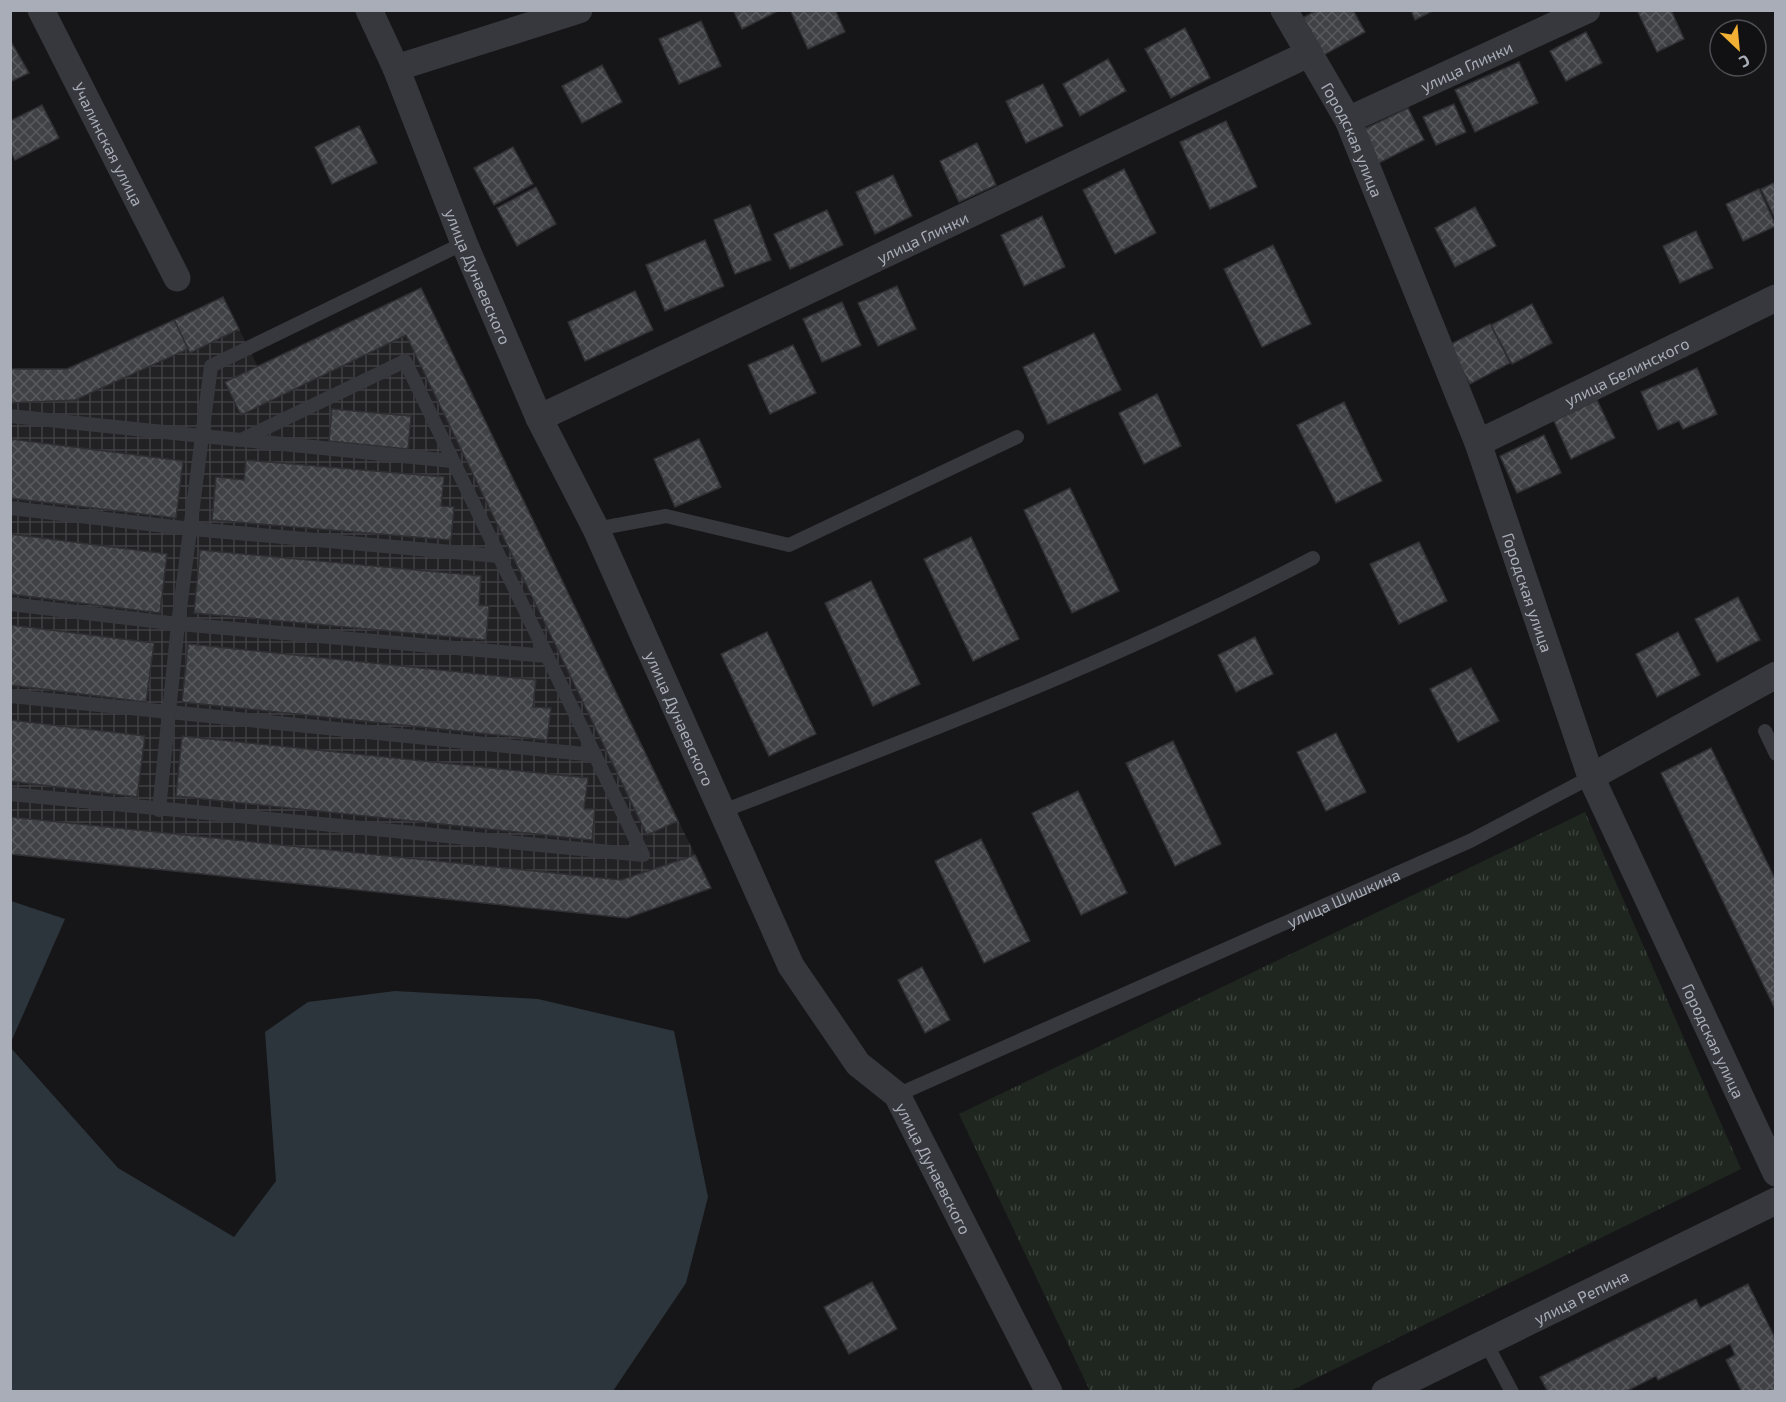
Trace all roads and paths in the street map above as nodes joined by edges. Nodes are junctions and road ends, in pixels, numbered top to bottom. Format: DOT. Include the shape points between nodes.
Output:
graph roads {
  1 [pos="41,10"];
  2 [pos="369,10"];
  3 [pos="579,10"];
  4 [pos="1284,10"];
  5 [pos="1587,10"];
  6 [pos="1308,54"];
  7 [pos="396,68"];
  8 [pos="1348,120"];
  9 [pos="464,243"];
  10 [pos="177,278"];
  11 [pos="1776,298"];
  12 [pos="10,416"];
  13 [pos="538,418"];
  14 [pos="202,434"];
  15 [pos="1017,437"];
  16 [pos="241,440"];
  17 [pos="1478,443"];
  18 [pos="452,461"];
  19 [pos="10,508"];
  20 [pos="192,529"];
  21 [pos="596,529"];
  22 [pos="498,556"];
  23 [pos="1313,558"];
  24 [pos="10,604"];
  25 [pos="178,624"];
  26 [pos="547,656"];
  27 [pos="1776,675"];
  28 [pos="10,696"];
  29 [pos="169,712"];
  30 [pos="1765,731"];
  31 [pos="1776,754"];
  32 [pos="595,755"];
  33 [pos="1591,777"];
  34 [pos="10,794"];
  35 [pos="159,810"];
  36 [pos="723,811"];
  37 [pos="897,1095"];
  38 [pos="1776,1173"];
  39 [pos="1776,1202"];
  40 [pos="1486,1343"];
  41 [pos="1049,1392"];
  42 [pos="1385,1392"];
  43 [pos="1512,1392"];
  1 -- 10 [label="street, Учалинская улица"];
  2 -- 7 [label="street, улица Дунаевского"];
  3 -- 7 [label="street"];
  4 -- 6 [label="street, Городская улица"];
  5 -- 8 [label="street, улица Глинки"];
  6 -- 8 [label="street, Городская улица"];
  6 -- 13 [label="street, улица Глинки"];
  7 -- 9 [label="street, улица Дунаевского"];
  8 -- 17 [label="street, Городская улица"];
  9 -- 13 [label="street, улица Дунаевского"];
  9 -- 14 [label="lane" via="211,366"];
  11 -- 17 [label="street, улица Белинского"];
  12 -- 14 [label="lane"];
  13 -- 21 [label="street, улица Дунаевского"];
  14 -- 16 [label="lane"];
  14 -- 20 [label="lane"];
  15 -- 21 [label="lane" via="789,544 666,516"];
  16 -- 18 [label="lane"];
  16 -- 18 [label="lane" via="405,361"];
  17 -- 33 [label="street, Городская улица"];
  18 -- 22 [label="lane"];
  19 -- 20 [label="lane"];
  20 -- 22 [label="lane"];
  20 -- 25 [label="lane"];
  21 -- 36 [label="street, улица Дунаевского"];
  22 -- 26 [label="lane"];
  23 -- 36 [label="lane" via="1225,604 1051,682"];
  24 -- 25 [label="lane"];
  25 -- 26 [label="lane"];
  25 -- 29 [label="lane"];
  26 -- 32 [label="lane"];
  27 -- 33 [label="street, улица Шишкина"];
  28 -- 29 [label="lane"];
  29 -- 32 [label="lane"];
  29 -- 35 [label="lane"];
  30 -- 31 [label="lane"];
  32 -- 35 [label="lane" via="643,855"];
  33 -- 37 [label="lane, улица Шишкина" via="1470,841"];
  33 -- 38 [label="street, Городская улица"];
  34 -- 35 [label="lane"];
  36 -- 37 [label="street, улица Дунаевского" via="791,966 858,1064"];
  37 -- 41 [label="street, улица Дунаевского"];
  39 -- 40 [label="street, улица Репина"];
  40 -- 42 [label="street, улица Репина"];
  40 -- 43 [label="lane"];
}
